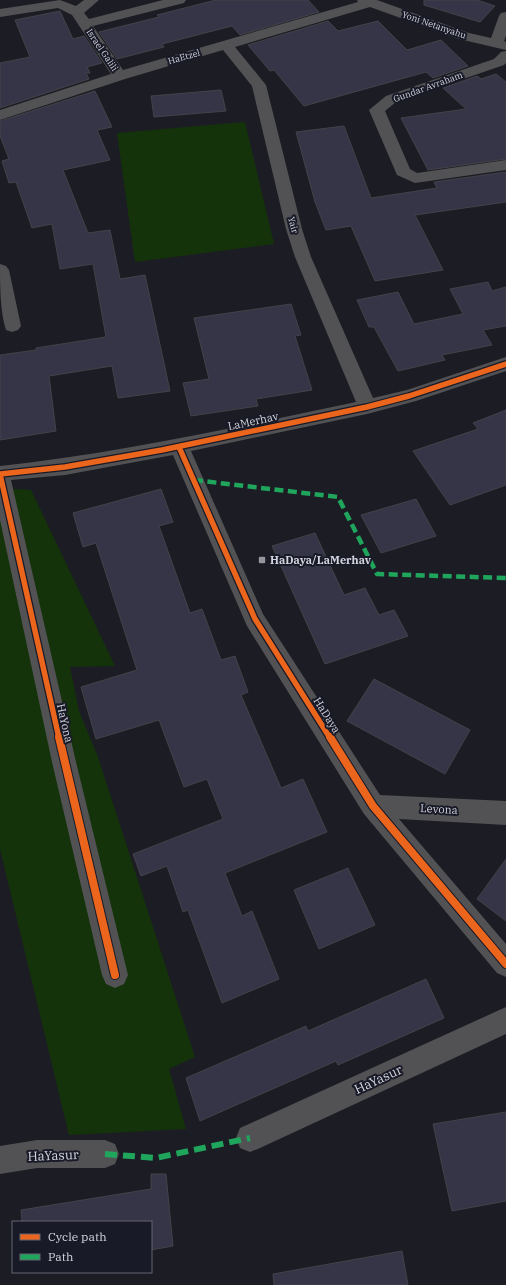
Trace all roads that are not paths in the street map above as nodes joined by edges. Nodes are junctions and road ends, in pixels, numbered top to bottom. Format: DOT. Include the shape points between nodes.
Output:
graph roads {
  1 [pos="92,0"];
  2 [pos="179,0"];
  3 [pos="366,1"];
  4 [pos="77,12"];
  5 [pos="0,13"];
  6 [pos="506,16"];
  7 [pos="85,24"];
  8 [pos="226,45"];
  9 [pos="503,48"];
  10 [pos="120,76"];
  11 [pos="0,115"];
  12 [pos="506,165"];
  13 [pos="0,270"];
  14 [pos="12,326"];
  15 [pos="506,364"];
  16 [pos="366,407"];
  17 [pos="179,447"];
  18 [pos="0,474"];
  19 [pos="373,806"];
  20 [pos="506,813"];
  21 [pos="506,964"];
  22 [pos="115,975"];
  23 [pos="506,1020"];
  24 [pos="250,1138"];
  25 [pos="105,1154"];
  26 [pos="0,1160"];
  1 -- 4 [label="street"];
  2 -- 7 [label="street, Israel Galili"];
  3 -- 8 [label="street, HaEtzel"];
  3 -- 9 [label="street, Yoni Netanyahu"];
  4 -- 5 [label="street" via="60,4"];
  4 -- 7 [label="street, Israel Galili"];
  6 -- 9 [label="street"];
  7 -- 10 [label="street, Israel Galili"];
  8 -- 10 [label="street, HaEtzel"];
  8 -- 16 [label="street, Yair" via="259,85 303,257"];
  9 -- 12 [label="street, Gundar Avraham" via="499,62 391,99 377,110 403,172 415,178"];
  10 -- 11 [label="street, HaEtzel"];
  13 -- 14 [label="street"];
  15 -- 16 [label="street, LaMerhav" via="409,396"];
  16 -- 17 [label="street, LaMerhav"];
  17 -- 18 [label="street, LaMerhav" via="65,467"];
  17 -- 19 [label="street, HaDaya" via="255,619"];
  18 -- 22 [label="street, HaYona" via="64,762"];
  19 -- 20 [label="street, Levona"];
  19 -- 21 [label="street, HaDaya"];
  23 -- 24 [label="street, HaYasur"];
  25 -- 26 [label="street, HaYasur" via="37,1154"];
}
